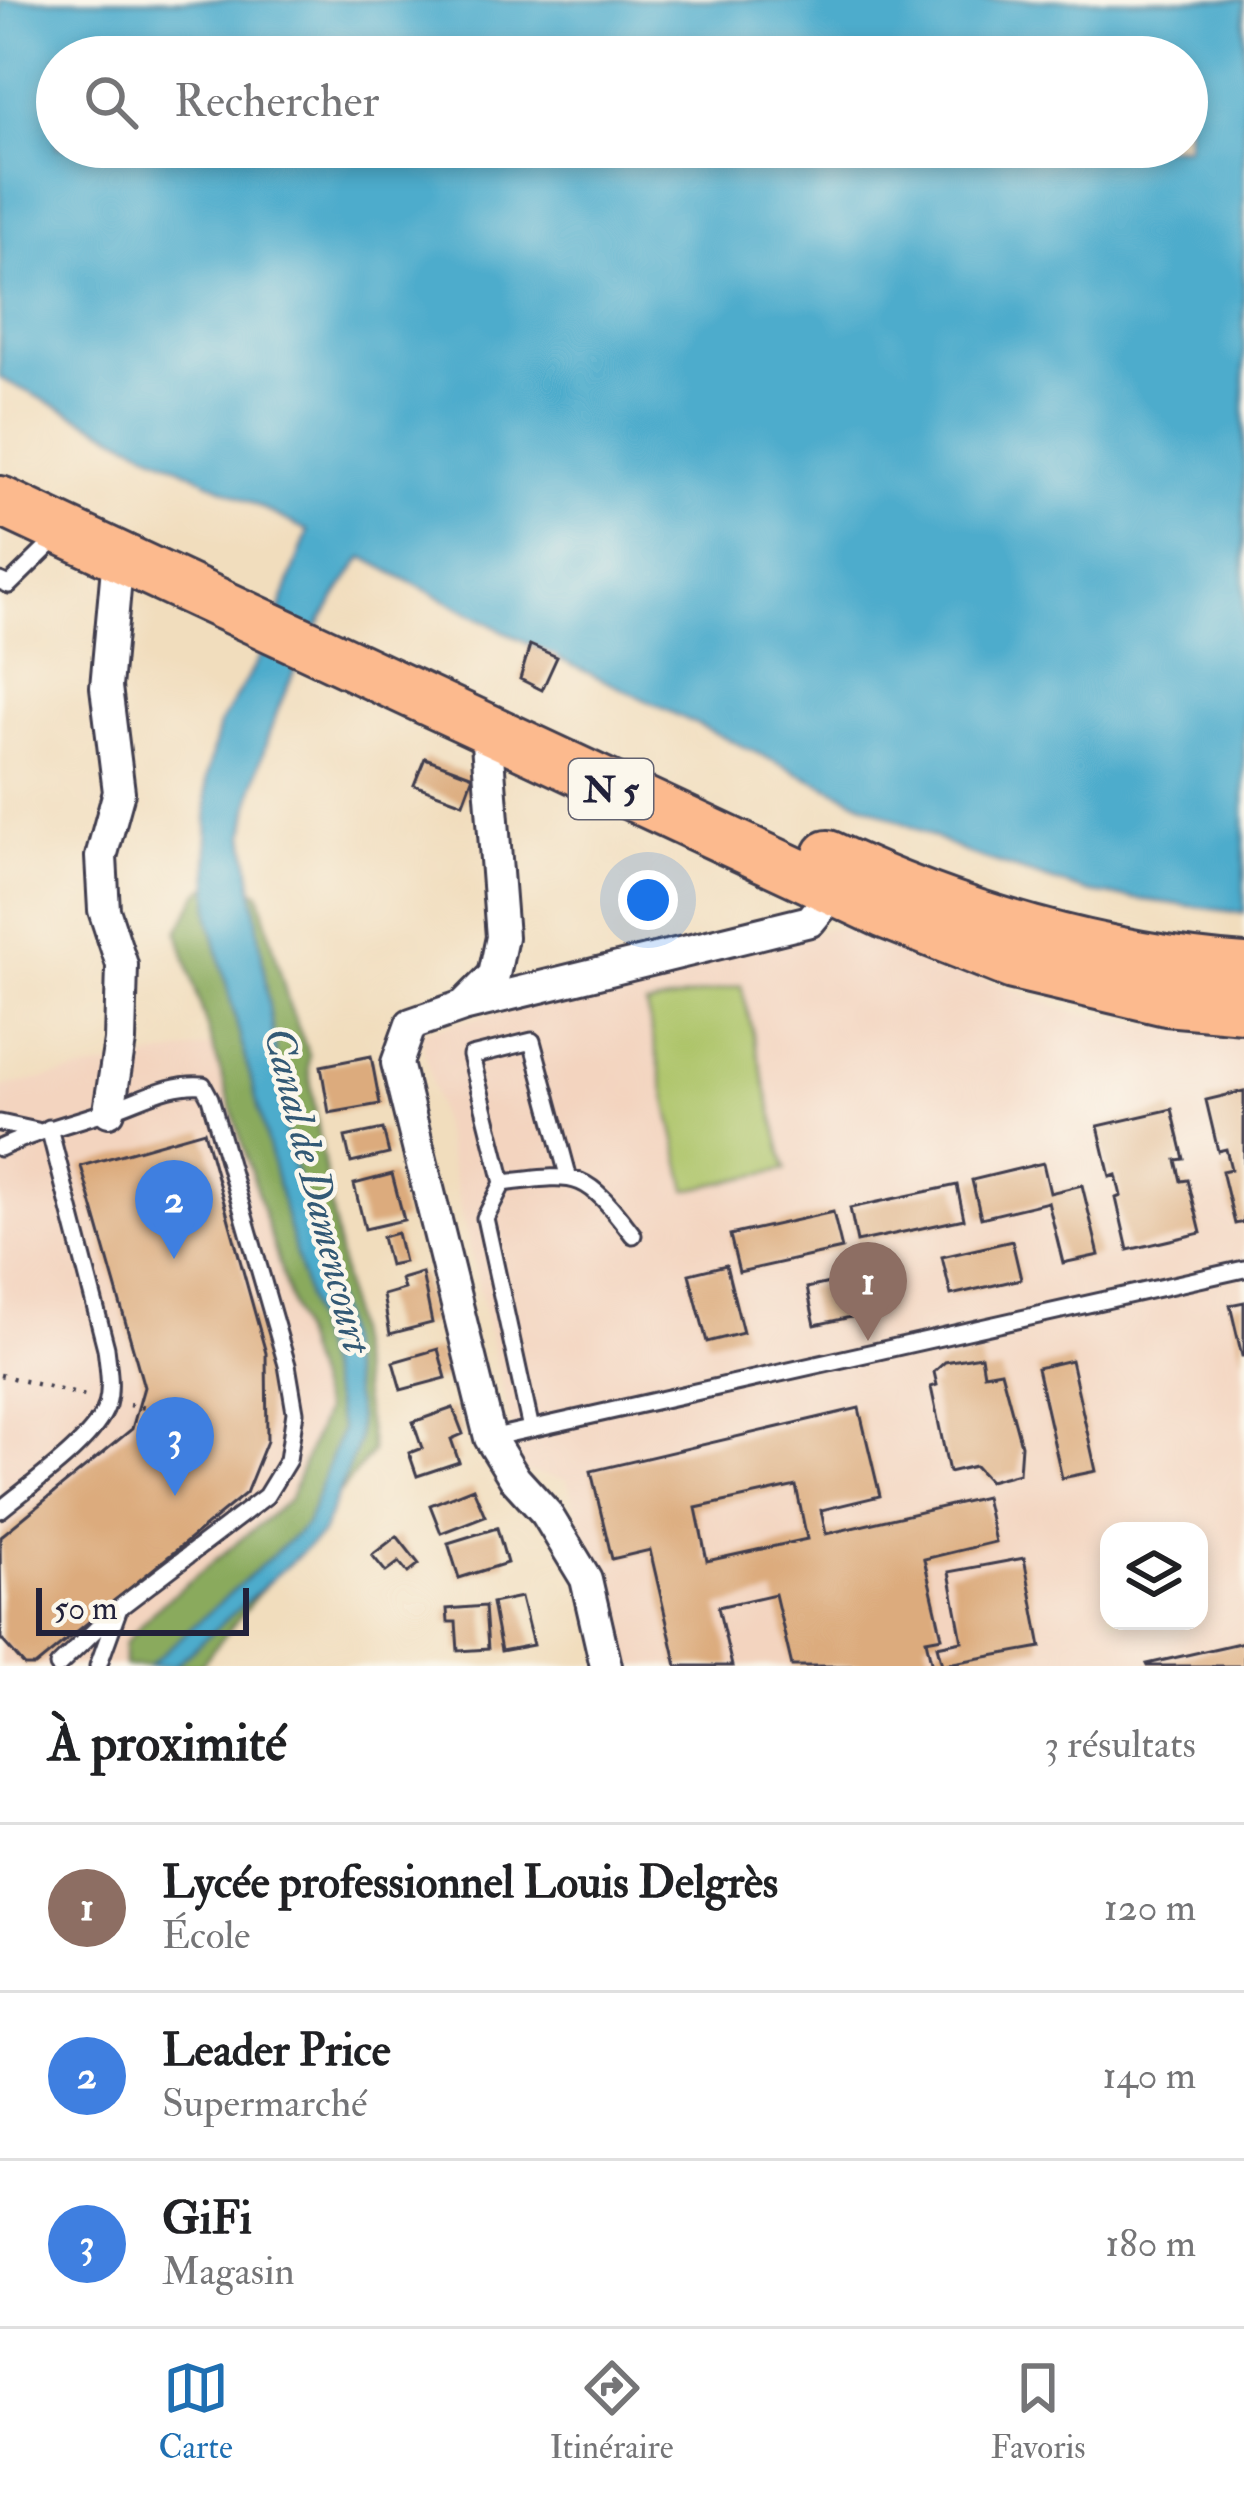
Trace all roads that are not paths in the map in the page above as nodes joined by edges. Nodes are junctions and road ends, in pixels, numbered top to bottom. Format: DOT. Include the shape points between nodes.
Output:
graph roads {
  1 [pos="0,468"];
  2 [pos="0,501"];
  3 [pos="64,531"];
  4 [pos="118,556"];
  5 [pos="0,581"];
  6 [pos="486,730"];
  7 [pos="833,893"];
  8 [pos="1244,969"];
  9 [pos="463,1006"];
  10 [pos="1244,1008"];
  11 [pos="109,1111"];
  12 [pos="0,1123"];
  13 [pos="43,1130"];
  14 [pos="0,1148"];
  15 [pos="568,1175"];
  16 [pos="503,1183"];
  17 [pos="633,1234"];
  18 [pos="1244,1269"];
  19 [pos="531,1429"];
  20 [pos="490,1438"];
  21 [pos="3,1508"];
  22 [pos="119,1608"];
  23 [pos="58,1666"];
  24 [pos="98,1666"];
  25 [pos="606,1666"];
  1 -- 8 [label="main road, N 5" via="848,865 1017,927 1164,963"];
  2 -- 3 [label="main road, N 5"];
  3 -- 4 [label="main road, N 5"];
  3 -- 5 [label="lane" via="9,585"];
  4 -- 6 [label="main road, N 5"];
  4 -- 11 [label="street" via="106,687 119,792 101,857 104,910 122,965"];
  6 -- 7 [label="main road, N 5"];
  6 -- 9 [label="street" via="502,937 494,975"];
  7 -- 9 [label="street" via="810,921"];
  7 -- 10 [label="main road, N 5" via="1013,965 1166,1001"];
  9 -- 20 [label="street" via="411,1024 397,1063"];
  11 -- 13 [label="lane"];
  11 -- 22 [label="lane" via="183,1084 203,1085 295,1412 288,1460 266,1496"];
  12 -- 13 [label="lane"];
  13 -- 14 [label="lane"];
  13 -- 21 [label="lane" via="110,1385 96,1427"];
  15 -- 16 [label="lane"];
  15 -- 16 [label="lane" via="532,1040 471,1056"];
  15 -- 17 [label="lane" via="603,1196"];
  16 -- 19 [label="lane" via="485,1218"];
  18 -- 19 [label="lane"];
  19 -- 20 [label="lane"];
  20 -- 25 [label="street" via="586,1579"];
  22 -- 23 [label="lane"];
  22 -- 24 [label="lane"];
}
